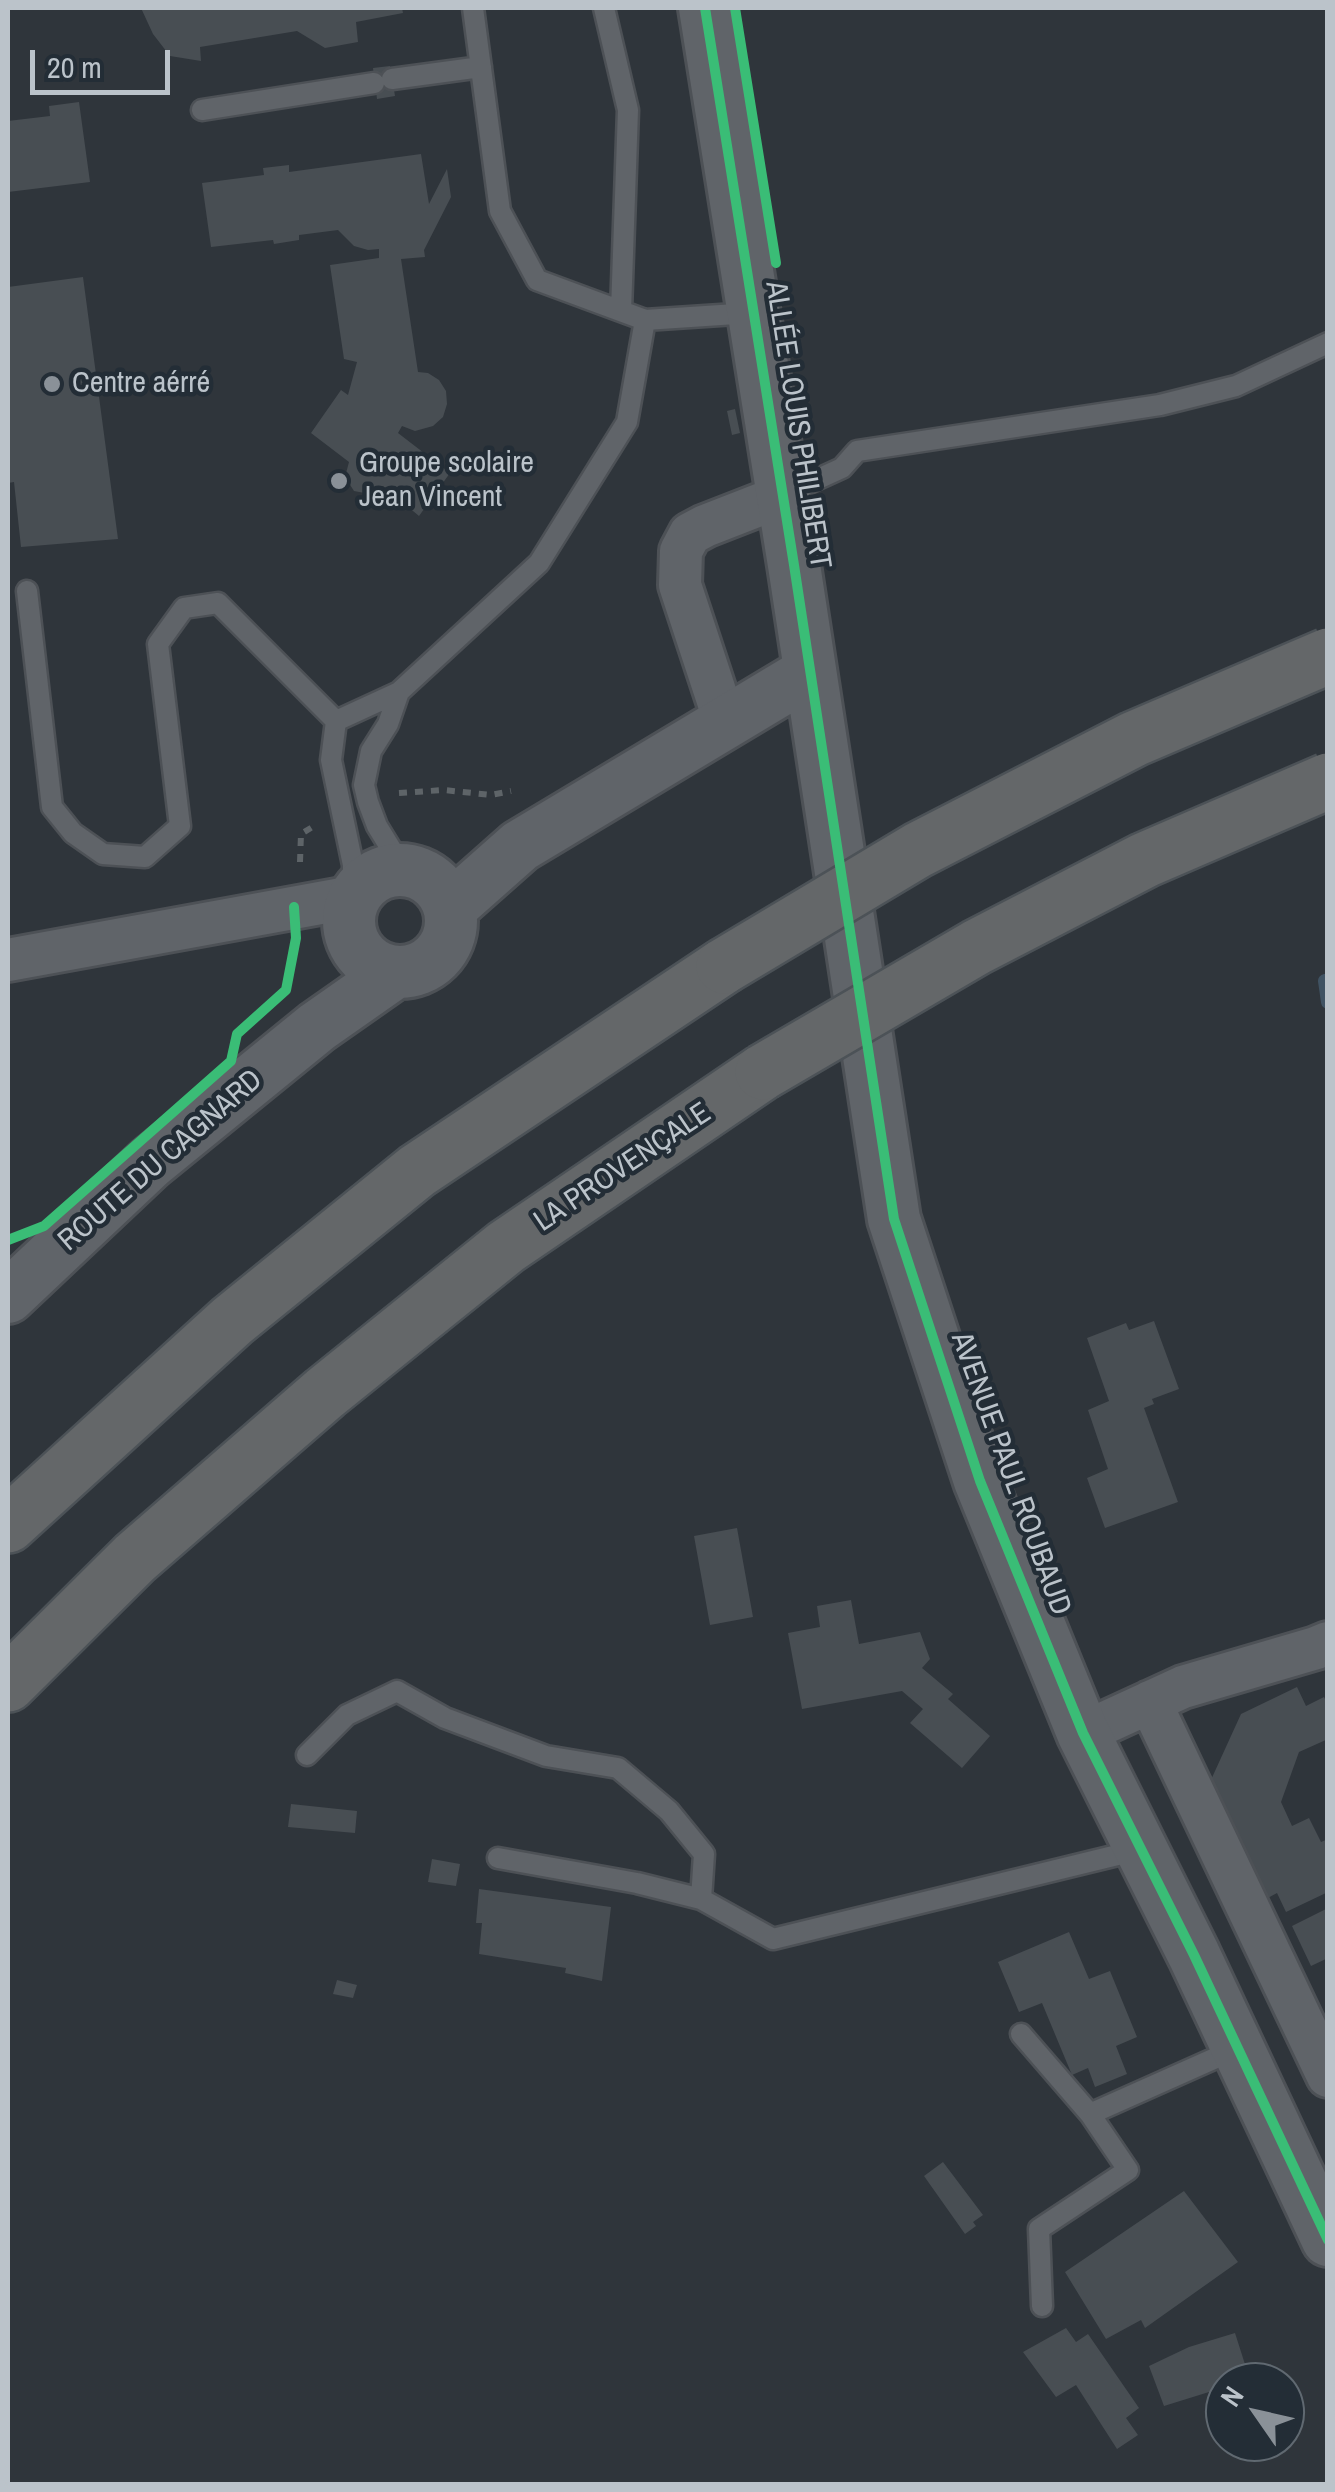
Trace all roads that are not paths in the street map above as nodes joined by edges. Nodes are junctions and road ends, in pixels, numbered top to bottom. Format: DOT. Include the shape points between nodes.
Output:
graph roads {
  1 [pos="473,8"];
  2 [pos="604,8"];
  3 [pos="705,8"];
  4 [pos="481,67"];
  5 [pos="202,110"];
  6 [pos="621,311"];
  7 [pos="753,313"];
  8 [pos="645,320"];
  9 [pos="1328,343"];
  10 [pos="782,496"];
  11 [pos="27,591"];
  12 [pos="1328,656"];
  13 [pos="810,672"];
  14 [pos="399,692"];
  15 [pos="336,721"];
  16 [pos="725,722"];
  17 [pos="1328,781"];
  18 [pos="424,883"];
  19 [pos="362,934"];
  20 [pos="8,960"];
  21 [pos="8,1297"];
  22 [pos="8,1525"];
  23 [pos="1328,1643"];
  24 [pos="8,1684"];
  25 [pos="1150,1702"];
  26 [pos="1083,1733"];
  27 [pos="308,1755"];
  28 [pos="1142,1850"];
  29 [pos="498,1858"];
  30 [pos="701,1899"];
  31 [pos="1021,2034"];
  32 [pos="1238,2048"];
  33 [pos="1328,2076"];
  34 [pos="1090,2114"];
  35 [pos="1315,2182"];
  36 [pos="1328,2240"];
  37 [pos="1042,2306"];
  1 -- 4 [label="lane"];
  2 -- 6 [label="lane" via="628,110"];
  3 -- 7 [label="street, ALLÉE LOUIS PHILIBERT"];
  4 -- 5 [label="lane"];
  4 -- 6 [label="lane" via="500,211 537,280"];
  6 -- 8 [label="lane"];
  7 -- 8 [label="lane"];
  7 -- 10 [label="street, ALLÉE LOUIS PHILIBERT"];
  8 -- 14 [label="lane" via="627,422 539,564"];
  9 -- 10 [label="lane" via="1236,386 1160,405 857,451 842,468"];
  10 -- 13 [label="street, ALLÉE LOUIS PHILIBERT"];
  10 -- 16 [label="street" via="690,534 681,552 680,585"];
  11 -- 15 [label="lane" via="52,807 103,854 145,857 180,826 158,644 184,608 218,603"];
  12 -- 22 [label="highway, bridge" via="1134,739 918,850 724,966 417,1172 232,1321"];
  13 -- 16 [label="street"];
  13 -- 26 [label="street, AVENUE PAUL ROUBAUD" via="894,1219 980,1481"];
  14 -- 15 [label="lane"];
  14 -- 18 [label="lane" via="371,751 364,785 377,826"];
  15 -- 19 [label="lane" via="330,760"];
  16 -- 18 [label="street" via="520,846"];
  17 -- 24 [label="highway, LA PROVENÇALE, bridge" via="1145,860 977,947 764,1072 506,1247 136,1558"];
  18 -- 19 [label="street" via="393,868 370,878"];
  18 -- 19 [label="street" via="450,933 439,956 418,970"];
  19 -- 20 [label="street" via="294,907"];
  19 -- 21 [label="street, ROUTE DU CAGNARD" via="318,1028 150,1163"];
  23 -- 25 [label="street"];
  25 -- 26 [label="street"];
  25 -- 33 [label="street"];
  26 -- 28 [label="street, AVENUE PAUL ROUBAUD"];
  27 -- 30 [label="lane" via="347,1716 397,1691 445,1718 546,1756 618,1768 669,1811 704,1854"];
  28 -- 30 [label="lane" via="773,1939"];
  28 -- 32 [label="street, AVENUE PAUL ROUBAUD"];
  29 -- 30 [label="lane"];
  31 -- 34 [label="lane"];
  32 -- 34 [label="lane"];
  32 -- 35 [label="street, AVENUE PAUL ROUBAUD"];
  34 -- 37 [label="lane" via="1128,2170 1038,2229"];
  35 -- 36 [label="street, AVENUE PAUL ROUBAUD"];
}
